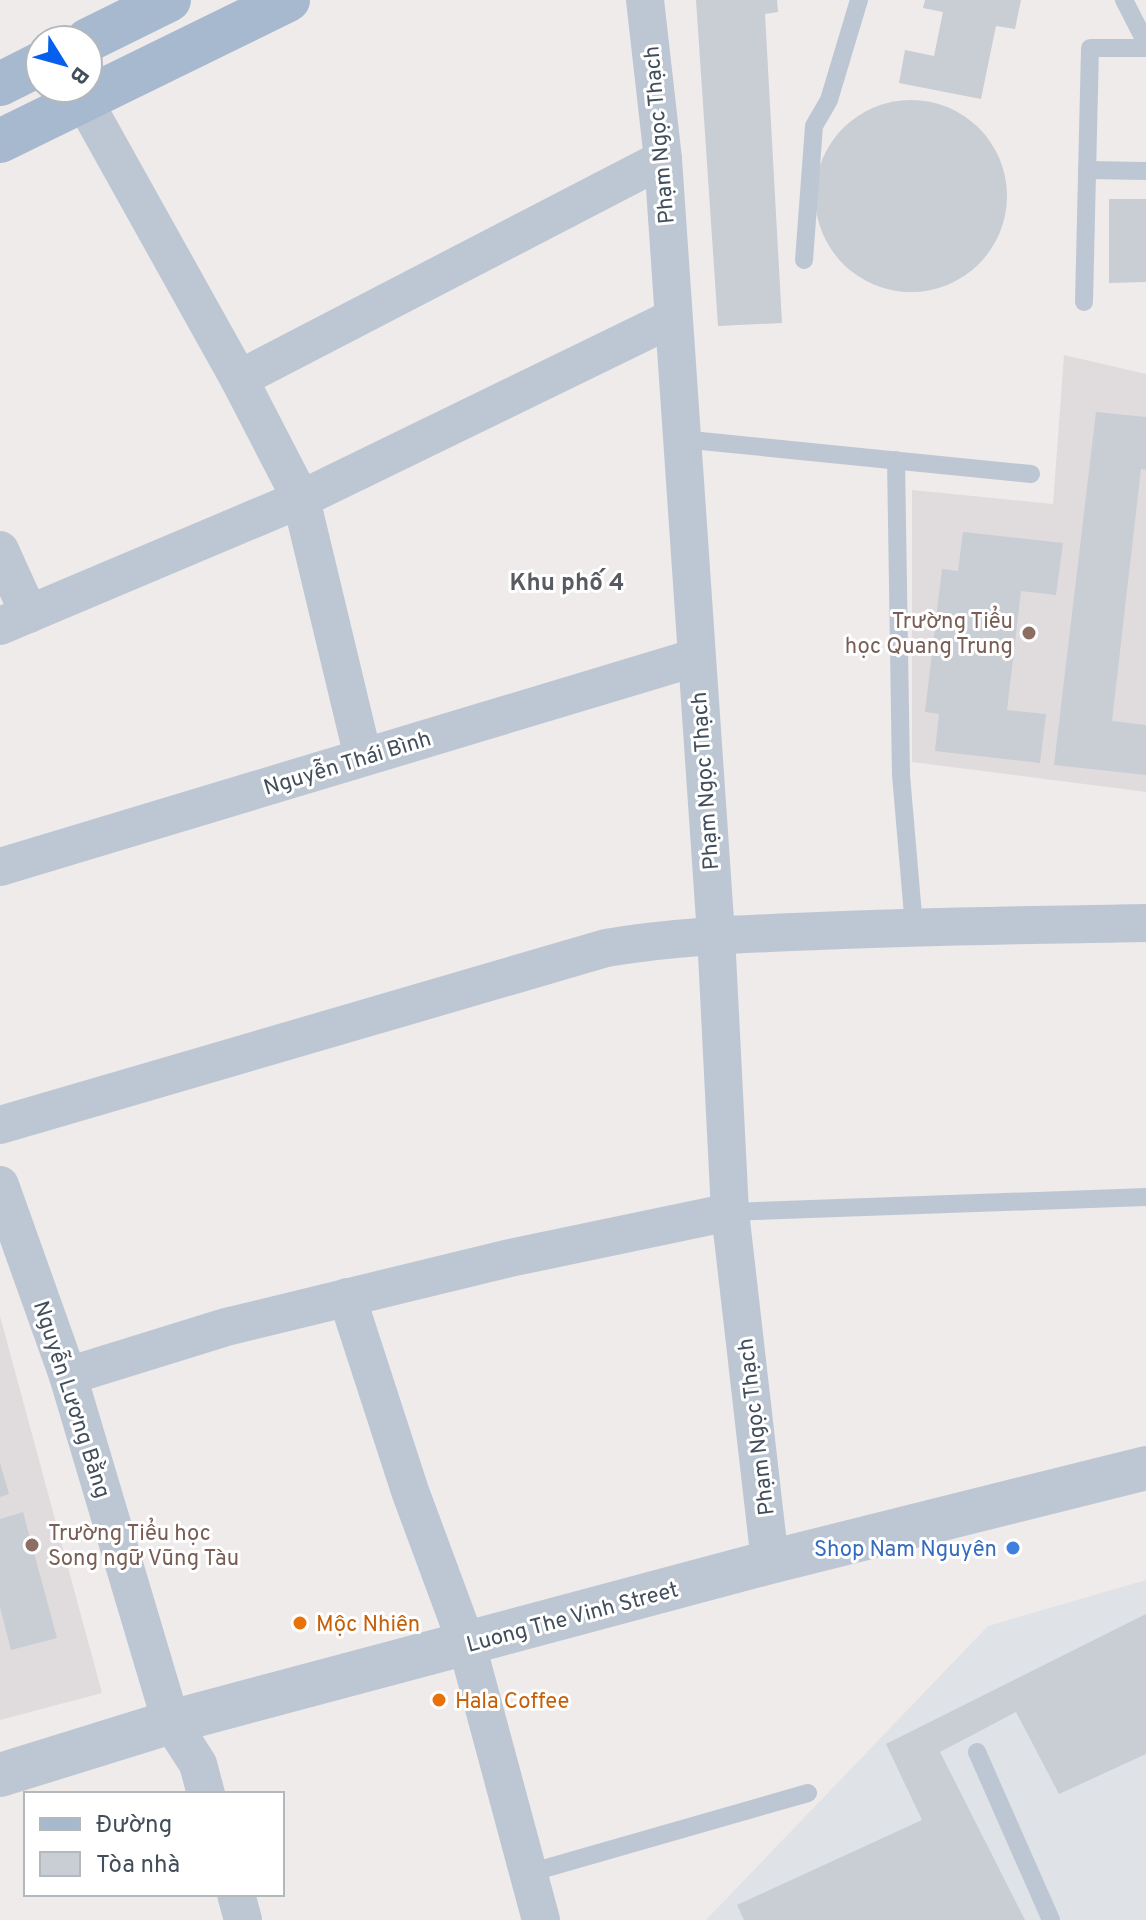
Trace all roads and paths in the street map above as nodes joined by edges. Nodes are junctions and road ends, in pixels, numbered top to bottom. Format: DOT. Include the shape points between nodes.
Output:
graph roads {
  1 [pos="169,0"];
  2 [pos="288,0"];
  3 [pos="645,0"];
  4 [pos="859,0"];
  5 [pos="1124,0"];
  6 [pos="104,32"];
  7 [pos="1146,45"];
  8 [pos="24,72"];
  9 [pos="0,84"];
  10 [pos="104,91"];
  11 [pos="78,104"];
  12 [pos="86,104"];
  13 [pos="0,141"];
  14 [pos="663,159"];
  15 [pos="1087,170"];
  16 [pos="1146,171"];
  17 [pos="804,260"];
  18 [pos="1084,302"];
  19 [pos="673,318"];
  20 [pos="239,379"];
  21 [pos="681,439"];
  22 [pos="896,460"];
  23 [pos="1031,474"];
  24 [pos="301,499"];
  25 [pos="0,550"];
  26 [pos="14,620"];
  27 [pos="694,658"];
  28 [pos="363,757"];
  29 [pos="0,867"];
  30 [pos="1146,923"];
  31 [pos="914,927"];
  32 [pos="716,935"];
  33 [pos="0,1125"];
  34 [pos="0,1185"];
  35 [pos="1146,1197"];
  36 [pos="730,1212"];
  37 [pos="347,1297"];
  38 [pos="68,1376"];
  39 [pos="1146,1468"];
  40 [pos="770,1562"];
  41 [pos="467,1645"];
  42 [pos="171,1722"];
  43 [pos="977,1752"];
  44 [pos="0,1775"];
  45 [pos="205,1792"];
  46 [pos="808,1793"];
  47 [pos="529,1873"];
  48 [pos="237,1896"];
  49 [pos="243,1920"];
  50 [pos="541,1920"];
  51 [pos="1051,1920"];
  1 -- 6 [label="main road"];
  2 -- 10 [label="main road"];
  3 -- 14 [label="street, Phạm Ngọc Thạch"];
  4 -- 17 [label="lane" via="829,100 814,126"];
  5 -- 7 [label="lane"];
  7 -- 15 [label="lane" via="1090,48"];
  8 -- 9 [label="main road"];
  11 -- 13 [label="main road"];
  12 -- 20 [label="street"];
  14 -- 19 [label="street, Phạm Ngọc Thạch"];
  14 -- 20 [label="street"];
  15 -- 16 [label="lane"];
  15 -- 18 [label="lane"];
  19 -- 21 [label="street, Phạm Ngọc Thạch"];
  19 -- 24 [label="street"];
  20 -- 24 [label="street"];
  21 -- 22 [label="lane"];
  21 -- 27 [label="street, Phạm Ngọc Thạch"];
  22 -- 23 [label="lane"];
  22 -- 31 [label="lane" via="901,775"];
  24 -- 26 [label="street"];
  24 -- 28 [label="street"];
  25 -- 26 [label="street"];
  27 -- 28 [label="street, Nguyễn Thái Bình"];
  27 -- 32 [label="street, Phạm Ngọc Thạch"];
  28 -- 29 [label="street, Nguyễn Thái Bình"];
  30 -- 31 [label="street"];
  31 -- 32 [label="street"];
  32 -- 33 [label="street" via="606,948"];
  32 -- 36 [label="street, Phạm Ngọc Thạch"];
  34 -- 38 [label="street, Nguyễn Lương Bằng"];
  35 -- 36 [label="lane"];
  36 -- 37 [label="street"];
  36 -- 40 [label="street, Phạm Ngọc Thạch"];
  37 -- 38 [label="street" via="226,1327"];
  37 -- 41 [label="street"];
  38 -- 42 [label="street, Nguyễn Lương Bằng"];
  39 -- 40 [label="street, Luong The Vinh Street"];
  40 -- 41 [label="street, Luong The Vinh Street"];
  41 -- 42 [label="street, Luong The Vinh Street"];
  41 -- 47 [label="street"];
  42 -- 44 [label="street, Luong The Vinh Street"];
  42 -- 45 [label="street, Nguyễn Lương Bằng" via="198,1764"];
  43 -- 51 [label="lane"];
  46 -- 47 [label="lane"];
  47 -- 50 [label="street"];
  48 -- 49 [label="street"];
}
